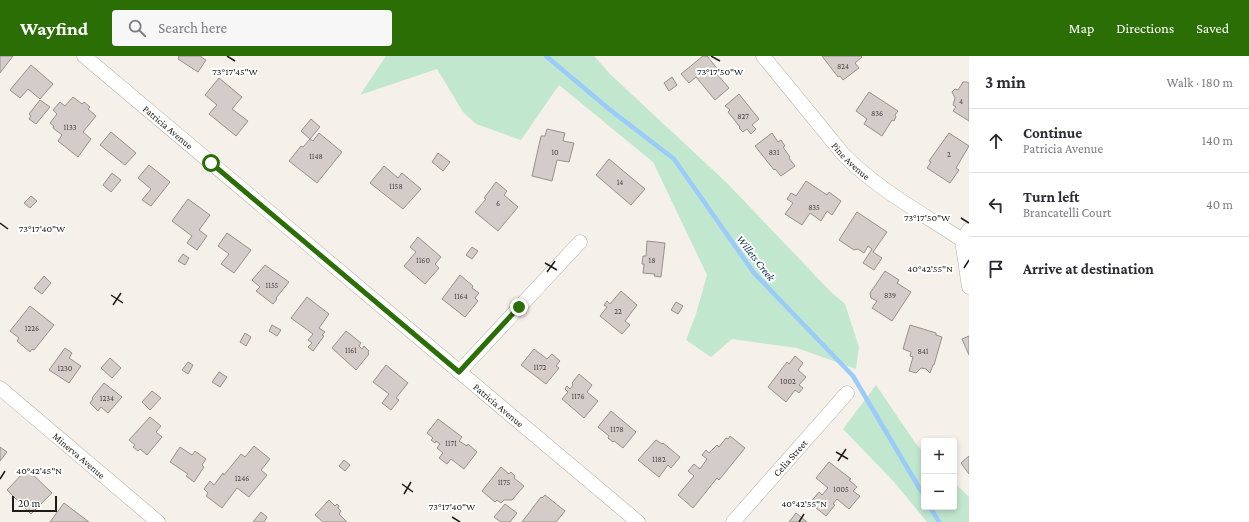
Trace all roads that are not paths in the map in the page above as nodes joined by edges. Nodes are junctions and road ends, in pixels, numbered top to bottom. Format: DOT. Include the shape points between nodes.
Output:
graph roads {
  1 [pos="84,56"];
  2 [pos="763,56"];
  3 [pos="966,235"];
  4 [pos="580,242"];
  5 [pos="969,287"];
  6 [pos="459,372"];
  7 [pos="0,388"];
  8 [pos="848,393"];
  9 [pos="158,522"];
  10 [pos="638,522"];
  11 [pos="733,522"];
  1 -- 6 [label="street, Patricia Avenue"];
  2 -- 3 [label="street, Pine Avenue" via="854,166 881,186"];
  3 -- 5 [label="street"];
  4 -- 6 [label="street"];
  6 -- 10 [label="street, Patricia Avenue"];
  7 -- 9 [label="street, Minerva Avenue"];
  8 -- 11 [label="street, Celia Street"];
}
